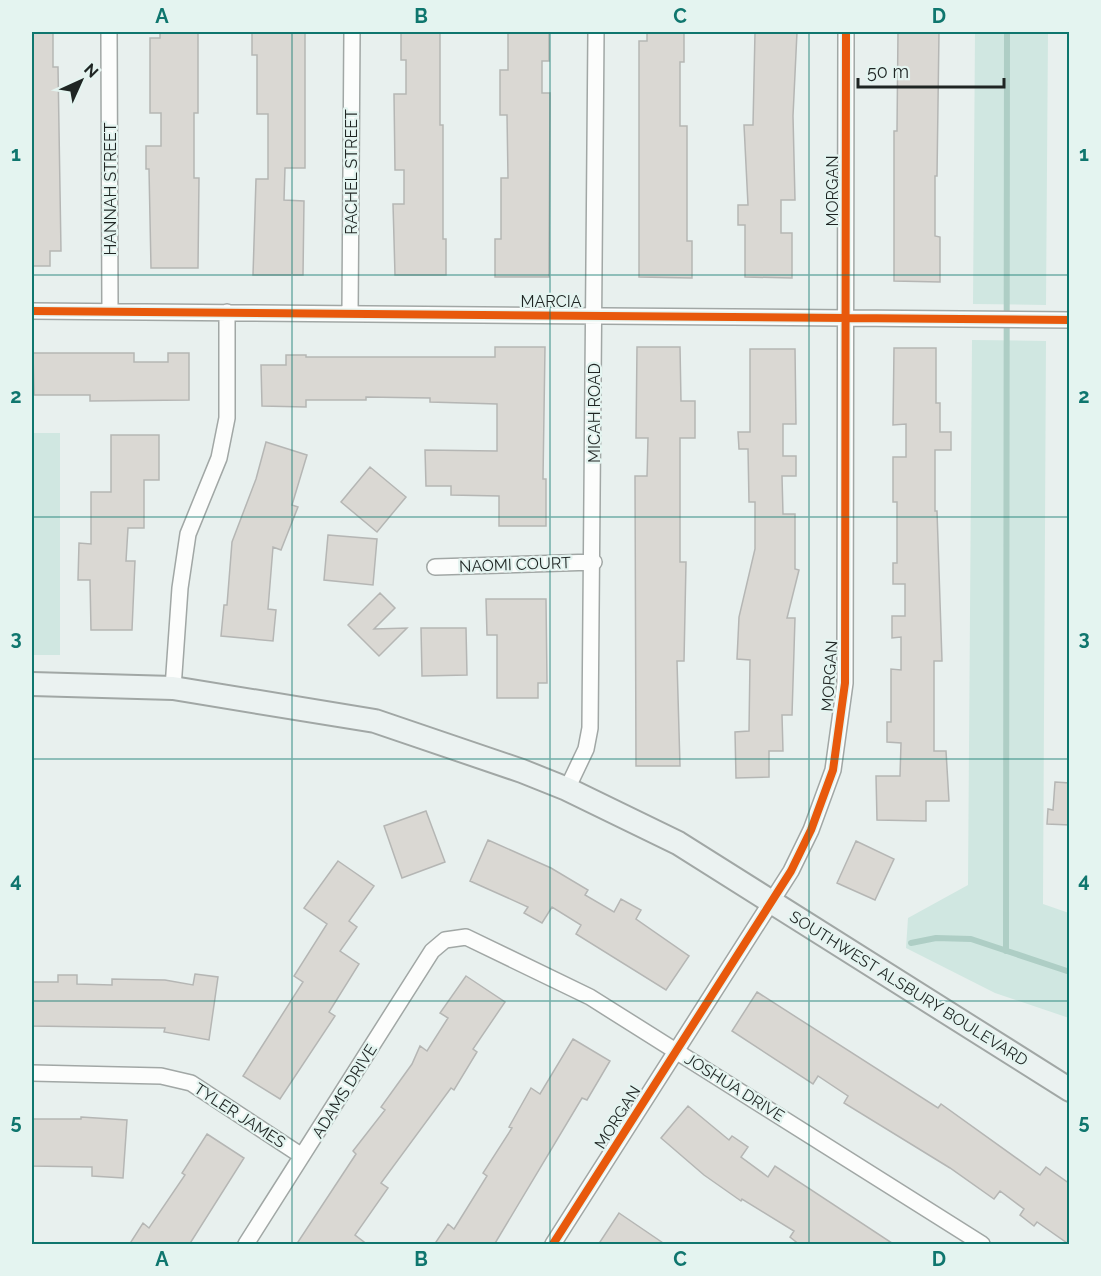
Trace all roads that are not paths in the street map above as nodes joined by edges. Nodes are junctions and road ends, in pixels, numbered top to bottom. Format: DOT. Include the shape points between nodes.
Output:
graph roads {
  1 [pos="109,32"];
  2 [pos="352,32"];
  3 [pos="596,32"];
  4 [pos="846,32"];
  5 [pos="32,311"];
  6 [pos="110,311"];
  7 [pos="227,312"];
  8 [pos="350,313"];
  9 [pos="594,315"];
  10 [pos="845,318"];
  11 [pos="1070,320"];
  12 [pos="594,562"];
  13 [pos="435,567"];
  14 [pos="32,684"];
  15 [pos="173,688"];
  16 [pos="567,789"];
  17 [pos="772,900"];
  18 [pos="445,940"];
  19 [pos="676,1050"];
  20 [pos="32,1074"];
  21 [pos="1070,1090"];
  22 [pos="302,1156"];
  23 [pos="246,1245"];
  24 [pos="553,1245"];
  25 [pos="982,1245"];
  1 -- 6 [label="street, HANNAH STREET"];
  2 -- 8 [label="street, RACHEL STREET"];
  3 -- 9 [label="street, MICAH ROAD"];
  4 -- 10 [label="street, MORGAN"];
  5 -- 6 [label="street, MARCIA"];
  6 -- 7 [label="street, MARCIA"];
  7 -- 8 [label="street, MARCIA"];
  7 -- 15 [label="street" via="227,418 219,458 188,534"];
  8 -- 9 [label="street, MARCIA"];
  9 -- 10 [label="street, MARCIA"];
  9 -- 12 [label="street, MICAH ROAD"];
  10 -- 11 [label="street, MARCIA"];
  10 -- 17 [label="street, MORGAN" via="845,683 832,770 811,830"];
  12 -- 13 [label="street, NAOMI COURT"];
  12 -- 16 [label="street, MICAH ROAD" via="590,728 586,749"];
  14 -- 15 [label="main road, SOUTHWEST ALSBURY BOULEVARD"];
  15 -- 16 [label="main road, SOUTHWEST ALSBURY BOULEVARD" via="375,721"];
  16 -- 17 [label="main road, SOUTHWEST ALSBURY BOULEVARD" via="678,843"];
  17 -- 19 [label="street, MORGAN"];
  17 -- 21 [label="main road, SOUTHWEST ALSBURY BOULEVARD"];
  18 -- 19 [label="street, JOSHUA DRIVE" via="466,937 590,997"];
  18 -- 22 [label="street, ADAMS DRIVE" via="432,951"];
  19 -- 24 [label="street, MORGAN"];
  19 -- 25 [label="street, JOSHUA DRIVE"];
  20 -- 22 [label="street, TYLER JAMES" via="161,1076 191,1083"];
  22 -- 23 [label="street, ADAMS DRIVE"];
}
